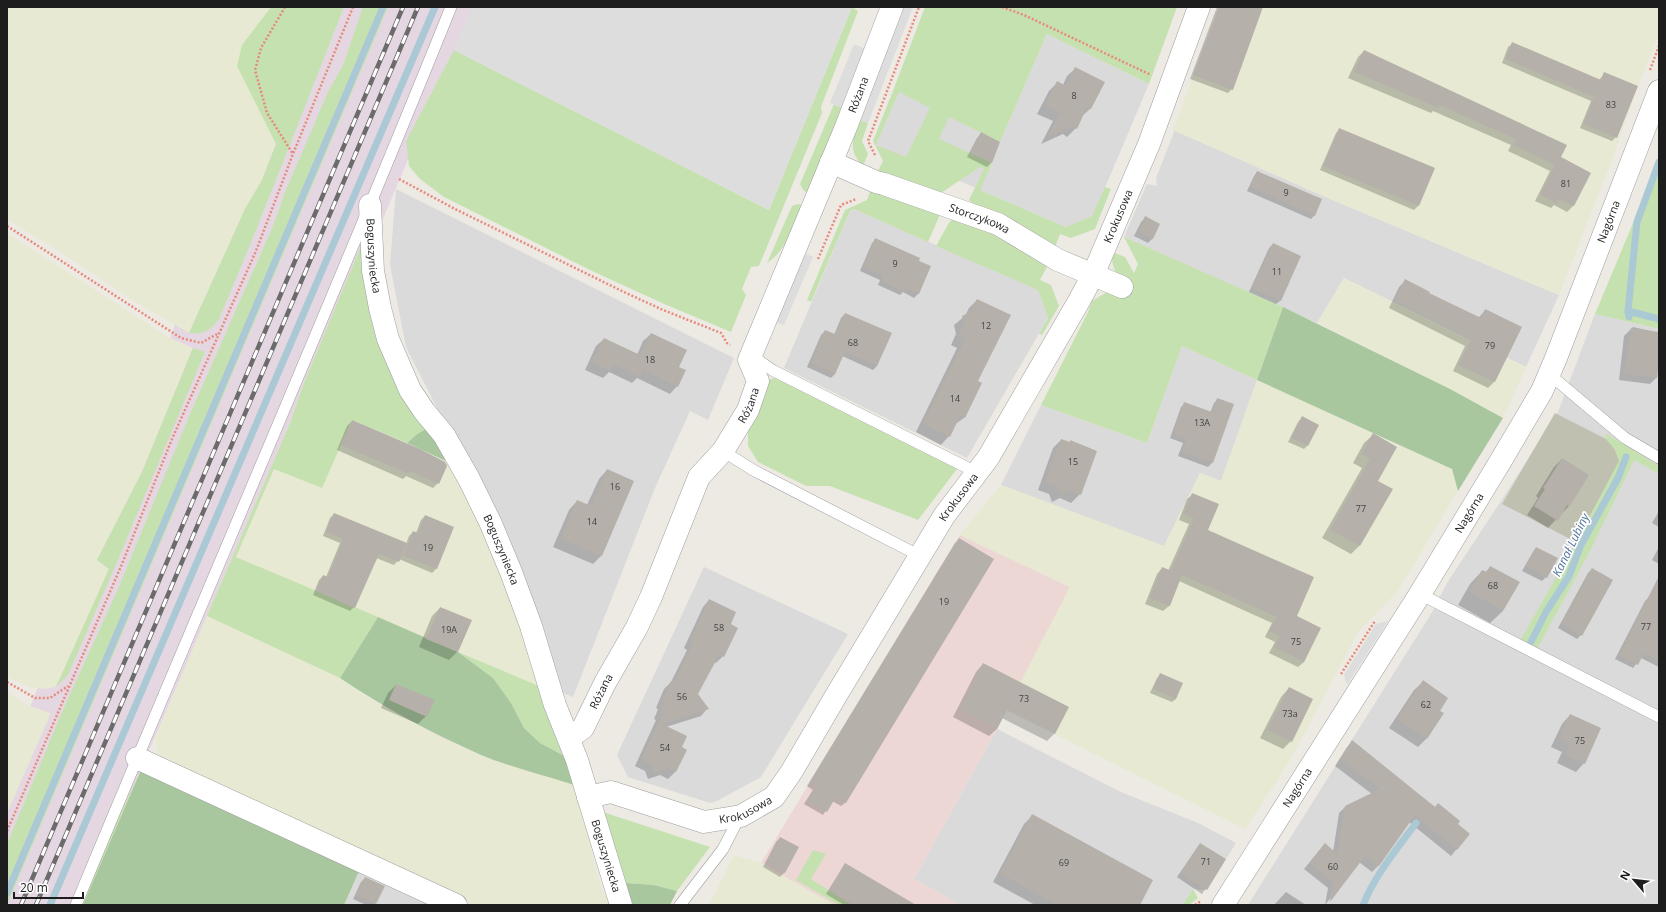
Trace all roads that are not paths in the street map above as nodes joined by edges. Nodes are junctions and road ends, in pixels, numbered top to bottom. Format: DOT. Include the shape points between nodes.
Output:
graph roads {
  1 [pos="451,7"];
  2 [pos="892,7"];
  3 [pos="1199,7"];
  4 [pos="1659,91"];
  5 [pos="831,162"];
  6 [pos="370,205"];
  7 [pos="1093,274"];
  8 [pos="1122,287"];
  9 [pos="751,355"];
  10 [pos="1549,374"];
  11 [pos="723,451"];
  12 [pos="1659,458"];
  13 [pos="978,473"];
  14 [pos="920,556"];
  15 [pos="1420,594"];
  16 [pos="1659,717"];
  17 [pos="569,738"];
  18 [pos="137,758"];
  19 [pos="588,798"];
  20 [pos="741,816"];
  21 [pos="76,905"];
  22 [pos="456,905"];
  23 [pos="621,905"];
  24 [pos="680,905"];
  25 [pos="1223,905"];
  1 -- 6 [label="lane"];
  2 -- 5 [label="street, Różana"];
  3 -- 7 [label="street, Krokusowa" via="1149,144"];
  4 -- 10 [label="street, Nagórna"];
  5 -- 7 [label="street, Storczykowa" via="876,182 998,224 1058,260"];
  5 -- 9 [label="street, Różana"];
  6 -- 17 [label="street, Boguszyniecka" via="373,270 388,339 410,390 457,456 491,524 529,619"];
  6 -- 18 [label="lane"];
  7 -- 8 [label="street, Storczykowa"];
  7 -- 13 [label="street, Krokusowa"];
  9 -- 11 [label="street, Różana" via="749,360 758,381 748,410"];
  9 -- 13 [label="lane" via="772,370"];
  10 -- 12 [label="lane" via="1625,438"];
  10 -- 15 [label="street, Nagórna" via="1525,421"];
  11 -- 14 [label="lane" via="753,470"];
  11 -- 17 [label="street, Różana" via="699,477 637,627 604,683 583,728"];
  13 -- 14 [label="street, Krokusowa" via="944,516"];
  14 -- 20 [label="street, Krokusowa" via="792,771 774,797"];
  15 -- 16 [label="lane"];
  15 -- 25 [label="street, Nagórna"];
  17 -- 19 [label="street, Boguszyniecka"];
  18 -- 21 [label="lane"];
  18 -- 22 [label="street"];
  19 -- 20 [label="street, Krokusowa" via="611,792 704,822"];
  19 -- 23 [label="street, Boguszyniecka"];
  20 -- 24 [label="lane" via="723,850"];
}
